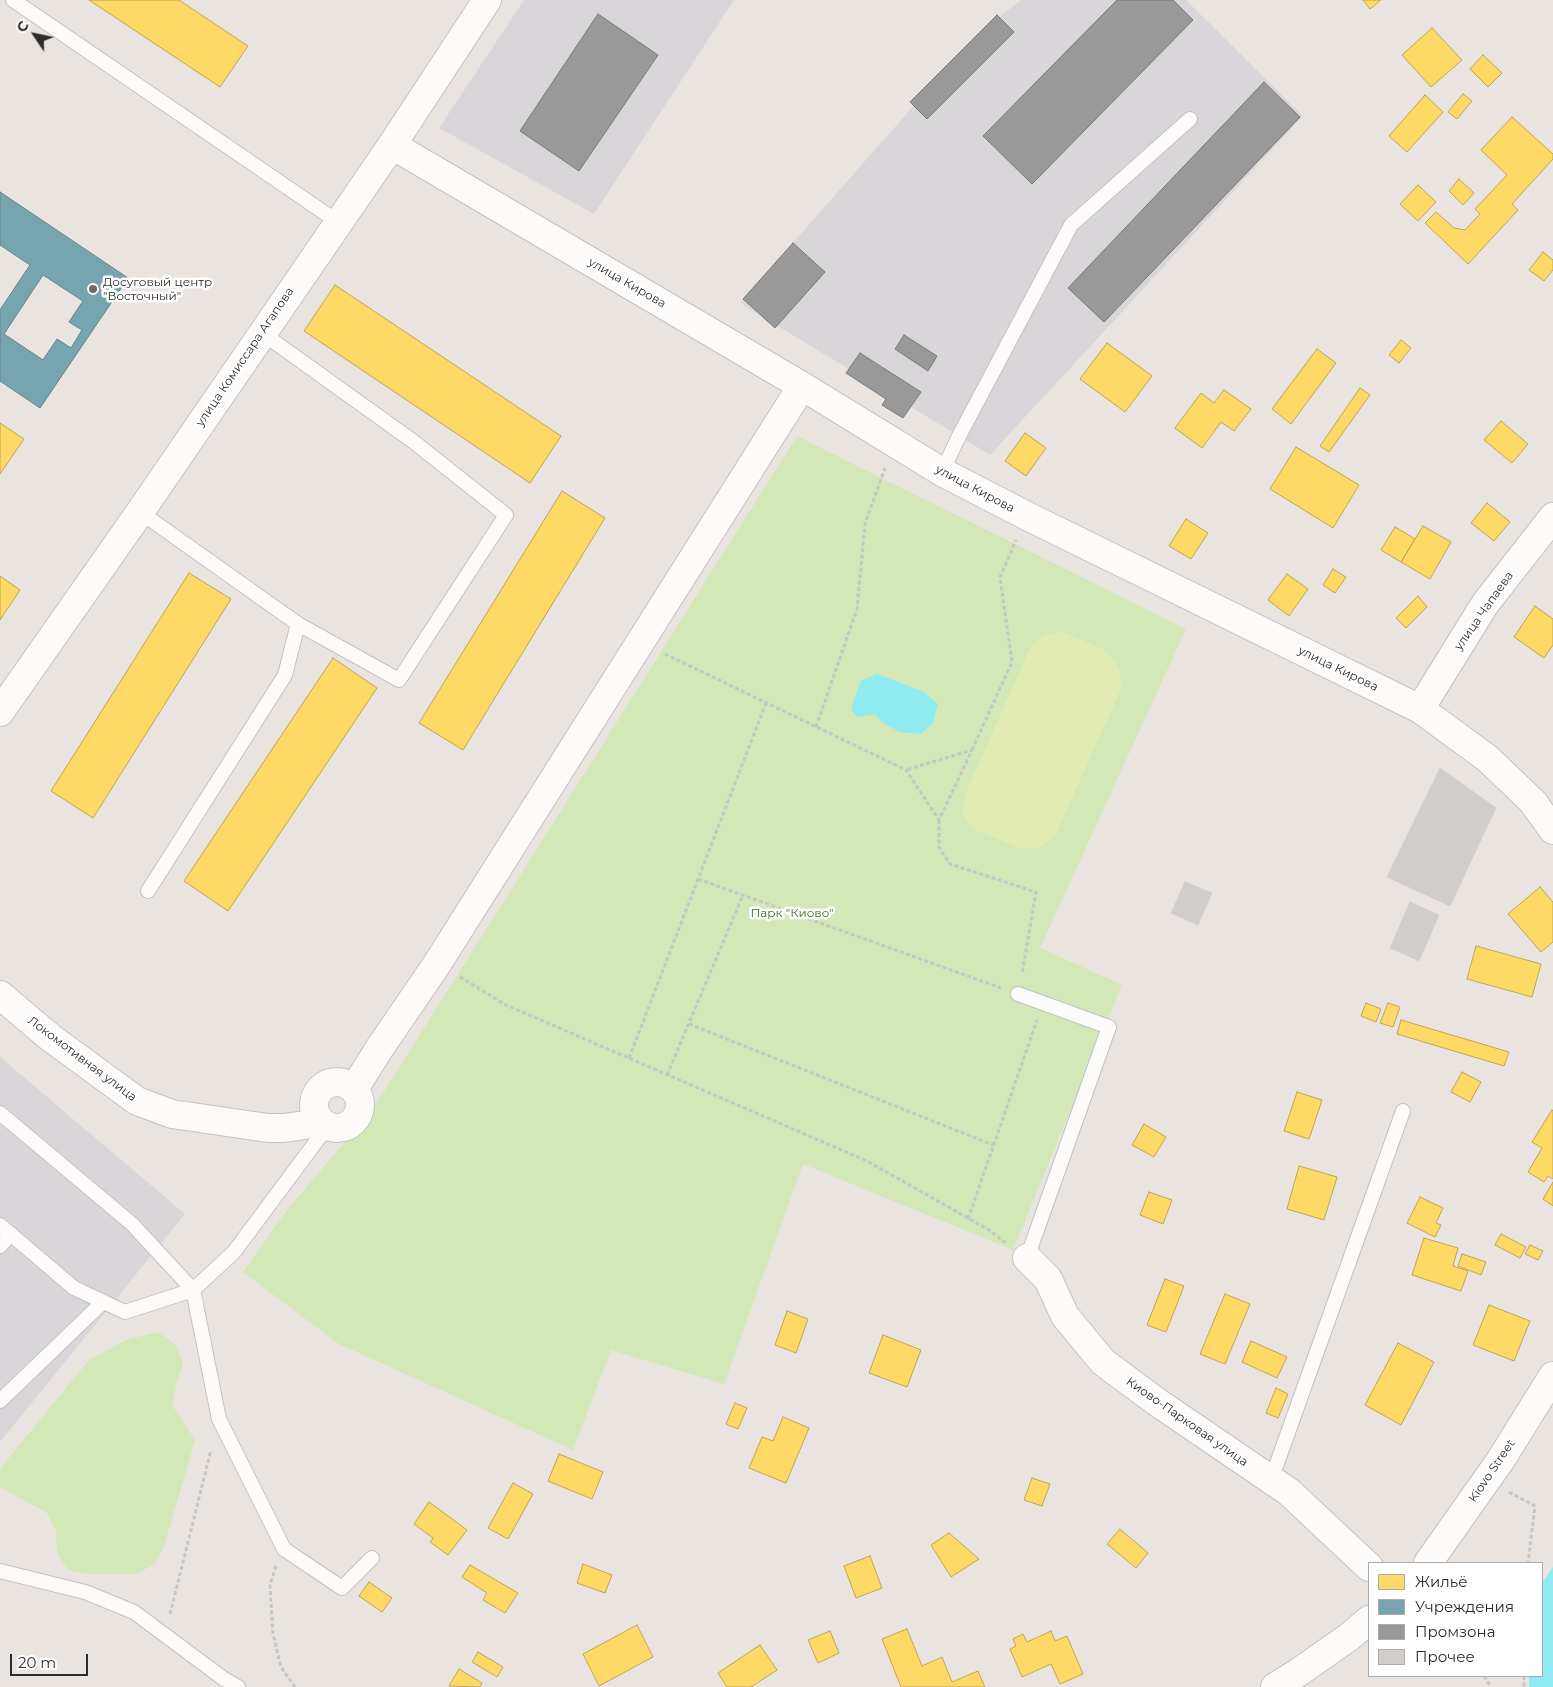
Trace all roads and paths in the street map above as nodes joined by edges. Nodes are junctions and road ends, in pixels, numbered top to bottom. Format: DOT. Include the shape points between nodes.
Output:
graph roads {
  1 [pos="13,0"];
  2 [pos="487,0"];
  3 [pos="1190,119"];
  4 [pos="392,145"];
  5 [pos="338,222"];
  6 [pos="262,333"];
  7 [pos="802,386"];
  8 [pos="895,443"];
  9 [pos="942,472"];
  10 [pos="140,512"];
  11 [pos="1027,516"];
  12 [pos="1553,517"];
  13 [pos="298,624"];
  14 [pos="640,642"];
  15 [pos="766,703"];
  16 [pos="1420,709"];
  17 [pos="0,712"];
  18 [pos="816,727"];
  19 [pos="972,750"];
  20 [pos="906,770"];
  21 [pos="939,820"];
  22 [pos="1553,830"];
  23 [pos="698,878"];
  24 [pos="148,890"];
  25 [pos="743,895"];
  26 [pos="437,964"];
  27 [pos="1018,994"];
  28 [pos="0,995"];
  29 [pos="1043,1003"];
  30 [pos="689,1024"];
  31 [pos="629,1058"];
  32 [pos="668,1075"];
  33 [pos="1403,1111"];
  34 [pos="0,1113"];
  35 [pos="322,1122"];
  36 [pos="994,1145"];
  37 [pos="968,1219"];
  38 [pos="0,1225"];
  39 [pos="11,1234"];
  40 [pos="0,1246"];
  41 [pos="1027,1258"];
  42 [pos="193,1290"];
  43 [pos="103,1302"];
  44 [pos="1553,1376"];
  45 [pos="0,1401"];
  46 [pos="219,1419"];
  47 [pos="1271,1480"];
  48 [pos="1487,1481"];
  49 [pos="284,1550"];
  50 [pos="372,1558"];
  51 [pos="1429,1562"];
  52 [pos="1528,1562"];
  53 [pos="1368,1566"];
  54 [pos="0,1572"];
  55 [pos="1368,1621"];
  56 [pos="165,1634"];
  57 [pos="238,1687"];
  58 [pos="295,1687"];
  59 [pos="1275,1687"];
  1 -- 5 [label="lane"];
  2 -- 4 [label="street, улица Комиссара Агапова"];
  3 -- 9 [label="lane" via="1071,225"];
  4 -- 5 [label="street, улица Комиссара Агапова"];
  4 -- 7 [label="street, улица Кирова"];
  5 -- 6 [label="street, улица Комиссара Агапова"];
  6 -- 10 [label="street, улица Комиссара Агапова"];
  6 -- 13 [label="lane" via="414,442 506,515 399,680"];
  7 -- 8 [label="street, улица Кирова"];
  7 -- 14 [label="street"];
  8 -- 9 [label="street, улица Кирова"];
  8 -- 18 [label="path" via="865,524 857,609"];
  9 -- 11 [label="street, улица Кирова"];
  10 -- 13 [label="lane"];
  10 -- 17 [label="street, улица Комиссара Агапова"];
  11 -- 16 [label="street, улица Кирова"];
  11 -- 19 [label="path" via="1000,577 1012,662"];
  12 -- 16 [label="street, улица Чапаева" via="1485,604"];
  13 -- 24 [label="lane" via="285,675"];
  14 -- 15 [label="path"];
  14 -- 26 [label="street"];
  15 -- 18 [label="path"];
  15 -- 23 [label="path"];
  16 -- 22 [label="street, улица Кирова" via="1487,758 1533,802"];
  18 -- 20 [label="path"];
  19 -- 20 [label="path"];
  19 -- 21 [label="path"];
  20 -- 21 [label="path"];
  21 -- 27 [label="path" via="940,847 950,864 1036,892"];
  23 -- 25 [label="path"];
  23 -- 31 [label="path"];
  25 -- 27 [label="path"];
  25 -- 30 [label="path"];
  26 -- 31 [label="path" via="506,1005"];
  26 -- 35 [label="street, Локомотивная улица" via="354,1089 360,1106 353,1122 336,1129"];
  27 -- 29 [label="lane"];
  28 -- 35 [label="street, Локомотивная улица" via="137,1102 172,1114 268,1128"];
  29 -- 36 [label="path"];
  29 -- 41 [label="lane" via="1109,1027"];
  30 -- 32 [label="path"];
  30 -- 36 [label="path"];
  31 -- 32 [label="path"];
  32 -- 37 [label="path" via="867,1162"];
  33 -- 47 [label="lane"];
  34 -- 42 [label="lane" via="132,1224"];
  35 -- 42 [label="lane" via="234,1252"];
  36 -- 37 [label="path"];
  37 -- 41 [label="path"];
  38 -- 39 [label="lane"];
  39 -- 40 [label="lane"];
  39 -- 43 [label="lane" via="74,1288"];
  41 -- 47 [label="street, Киово-Парковая улица" via="1048,1279 1065,1316 1103,1362"];
  42 -- 43 [label="lane" via="125,1312"];
  42 -- 46 [label="lane"];
  43 -- 45 [label="lane"];
  44 -- 48 [label="street, Kiovo Street"];
  46 -- 49 [label="lane"];
  46 -- 56 [label="path"];
  47 -- 53 [label="street, Киово-Парковая улица" via="1289,1492"];
  48 -- 51 [label="street, Kiovo Street"];
  48 -- 52 [label="path" via="1535,1506"];
  49 -- 50 [label="lane" via="342,1588"];
  49 -- 58 [label="path" via="280,1553 270,1585 271,1611 277,1657"];
  54 -- 56 [label="lane" via="85,1592 134,1612"];
  55 -- 59 [label="street"];
  56 -- 57 [label="lane"];
}
